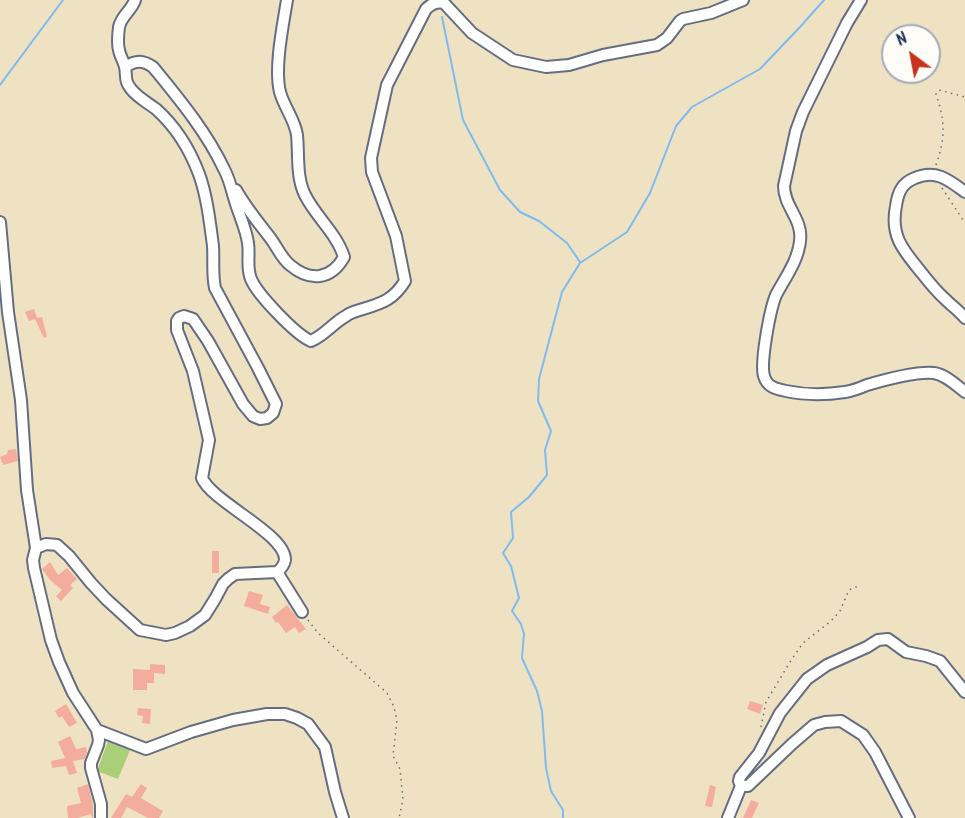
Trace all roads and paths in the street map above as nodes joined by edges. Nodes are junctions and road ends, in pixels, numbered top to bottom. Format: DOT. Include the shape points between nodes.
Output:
graph roads {
  1 [pos="135,0"];
  2 [pos="287,0"];
  3 [pos="743,0"];
  4 [pos="861,0"];
  5 [pos="125,67"];
  6 [pos="965,96"];
  7 [pos="936,176"];
  8 [pos="229,180"];
  9 [pos="965,192"];
  10 [pos="0,222"];
  11 [pos="965,223"];
  12 [pos="965,318"];
  13 [pos="965,392"];
  14 [pos="36,548"];
  15 [pos="277,572"];
  16 [pos="858,586"];
  17 [pos="302,612"];
  18 [pos="965,692"];
  19 [pos="761,728"];
  20 [pos="97,730"];
  21 [pos="741,786"];
  22 [pos="101,818"];
  23 [pos="343,818"];
  24 [pos="399,818"];
  25 [pos="728,818"];
  26 [pos="909,818"];
  1 -- 5 [label="street" via="119,25 119,51"];
  2 -- 8 [label="street" via="278,73 280,92 296,132 304,193 341,248 344,257 339,267 324,276 312,276 289,265"];
  3 -- 8 [label="street" via="683,19 657,45 546,67 513,60 472,33 444,3 430,5 387,85 371,158 372,172 396,236 405,280 383,303 349,314 311,341 276,311 251,281 249,245"];
  4 -- 13 [label="street" via="796,131 784,194 800,225 801,238 799,252 775,298 765,345 764,377 774,388 802,395 846,392 881,381 937,373"];
  5 -- 8 [label="street" via="135,61 153,67 197,123"];
  5 -- 15 [label="street" via="125,77 133,92 171,125 199,175 209,219 215,288 276,404 267,418 253,416 193,319 179,318 177,330 209,440 202,478 277,543 285,562"];
  6 -- 7 [label="path" via="939,90 936,94 944,133"];
  7 -- 9 [label="street" via="943,176"];
  7 -- 11 [label="path"];
  7 -- 12 [label="street" via="925,174 912,179 898,193 894,212 896,236 908,257"];
  10 -- 14 [label="street"];
  14 -- 15 [label="street" via="46,543 57,545 140,630 166,635 205,615 223,584 235,574"];
  14 -- 20 [label="street" via="34,568 51,640 73,693"];
  15 -- 17 [label="street"];
  16 -- 19 [label="path" via="849,590 831,621 807,638 790,662 766,702"];
  17 -- 24 [label="path" via="318,633 387,693 394,706 397,720 393,756 403,800"];
  18 -- 21 [label="street" via="940,661 906,652 888,639 878,640 807,679 780,713 759,753 740,777"];
  20 -- 22 [label="street" via="99,740 91,768"];
  20 -- 23 [label="street" via="146,749 233,720 267,714 297,718 308,724 325,747"];
  21 -- 25 [label="street"];
  21 -- 26 [label="street" via="748,786 814,725 841,721 863,735 875,752"];
}
